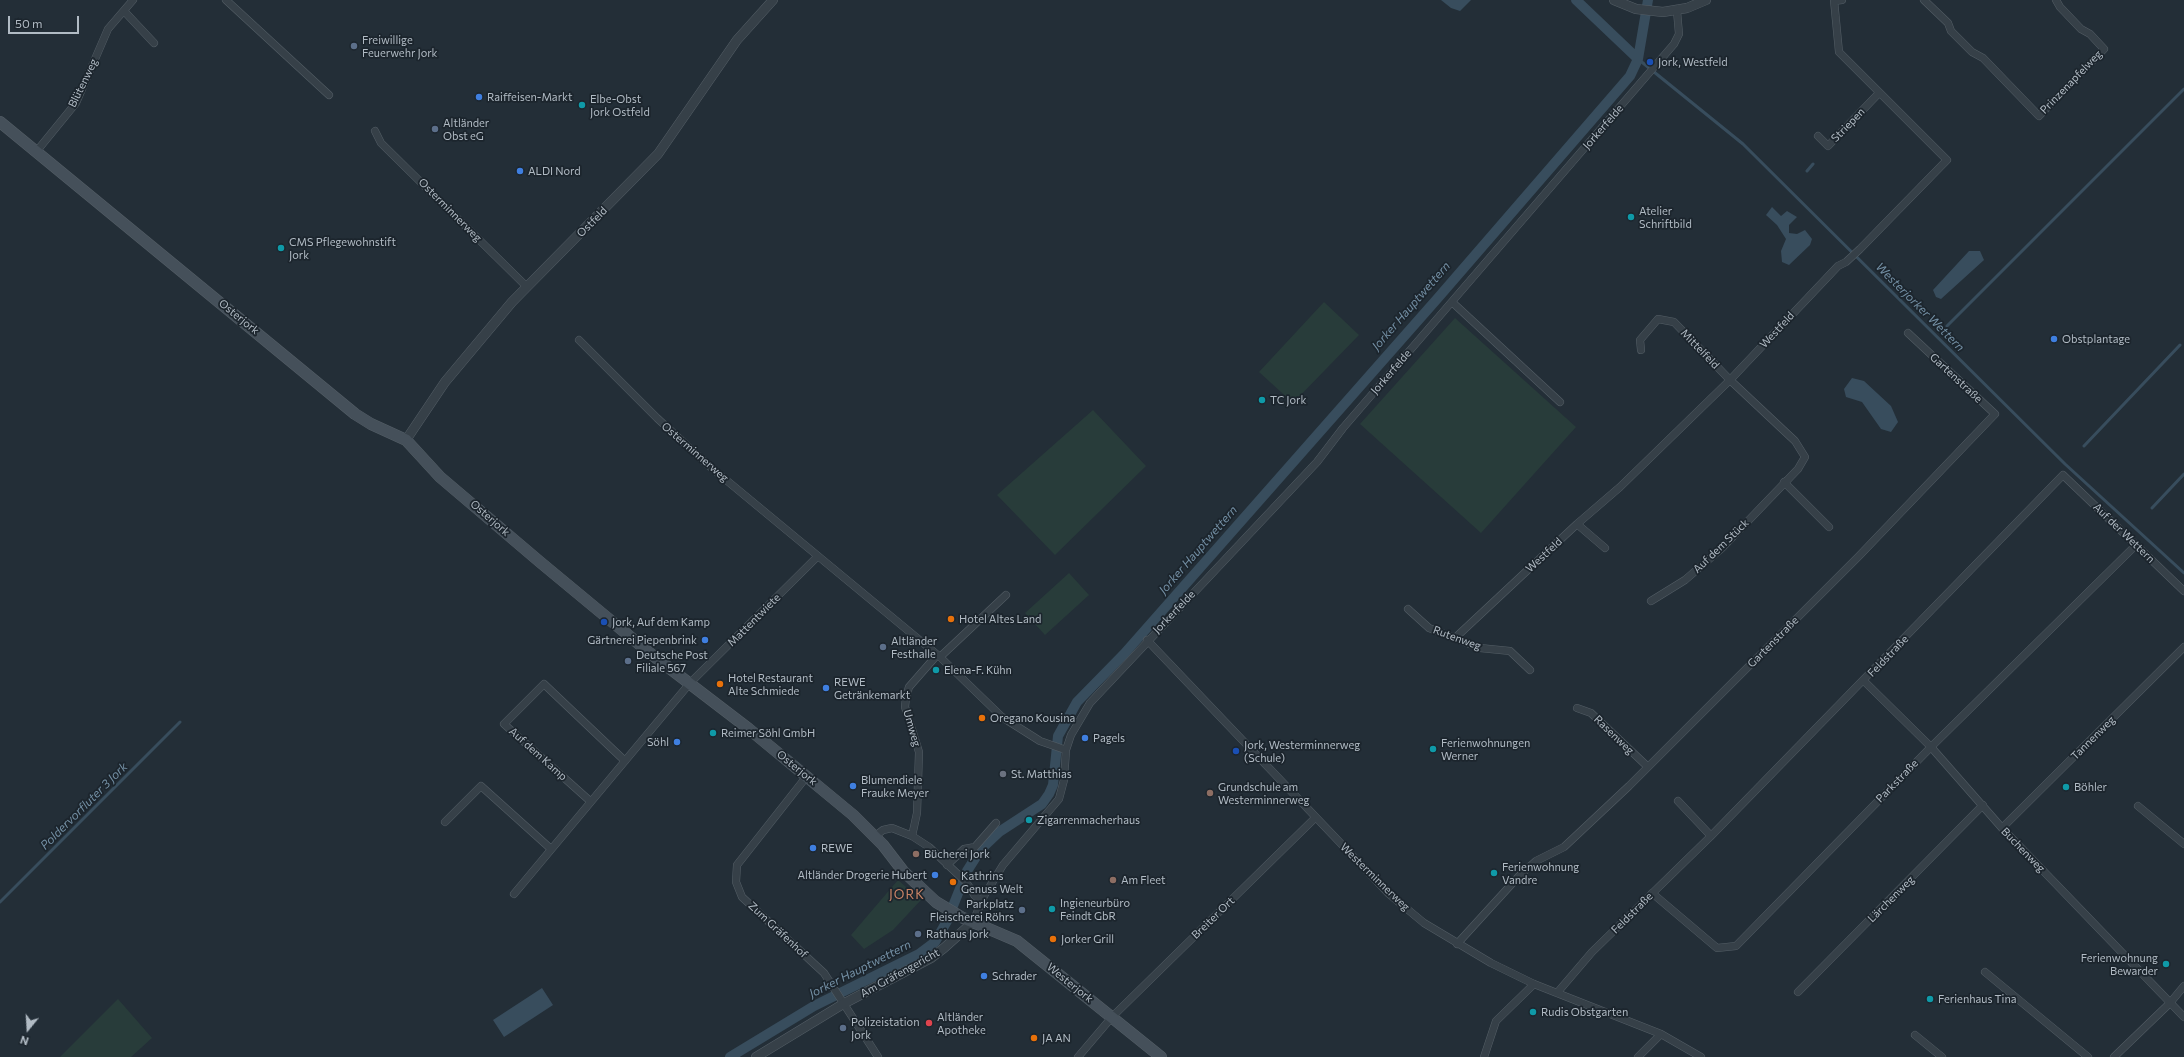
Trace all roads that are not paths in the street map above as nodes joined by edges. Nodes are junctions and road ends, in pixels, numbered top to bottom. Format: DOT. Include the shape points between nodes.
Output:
graph roads {
  1 [pos="133,0"];
  2 [pos="226,0"];
  3 [pos="773,0"];
  4 [pos="1614,0"];
  5 [pos="1706,0"];
  6 [pos="1842,0"];
  7 [pos="1924,0"];
  8 [pos="2056,0"];
  9 [pos="1834,1"];
  10 [pos="124,11"];
  11 [pos="1677,11"];
  12 [pos="154,43"];
  13 [pos="1879,93"];
  14 [pos="329,95"];
  15 [pos="0,122"];
  16 [pos="375,131"];
  17 [pos="1818,136"];
  18 [pos="36,152"];
  19 [pos="527,287"];
  20 [pos="1452,302"];
  21 [pos="1908,333"];
  22 [pos="579,340"];
  23 [pos="1641,350"];
  24 [pos="1730,380"];
  25 [pos="1560,402"];
  26 [pos="406,440"];
  27 [pos="2063,475"];
  28 [pos="1784,482"];
  29 [pos="1577,524"];
  30 [pos="1829,527"];
  31 [pos="2136,545"];
  32 [pos="1605,548"];
  33 [pos="818,556"];
  34 [pos="2184,591"];
  35 [pos="1006,595"];
  36 [pos="1651,601"];
  37 [pos="1408,609"];
  38 [pos="1455,638"];
  39 [pos="1147,640"];
  40 [pos="2184,647"];
  41 [pos="939,656"];
  42 [pos="1530,670"];
  43 [pos="1864,680"];
  44 [pos="690,683"];
  45 [pos="1577,708"];
  46 [pos="1931,747"];
  47 [pos="1064,750"];
  48 [pos="625,761"];
  49 [pos="1648,767"];
  50 [pos="807,776"];
  51 [pos="590,801"];
  52 [pos="1678,801"];
  53 [pos="1983,805"];
  54 [pos="2138,806"];
  55 [pos="1315,818"];
  56 [pos="445,822"];
  57 [pos="996,823"];
  58 [pos="2002,828"];
  59 [pos="912,836"];
  60 [pos="1711,836"];
  61 [pos="874,837"];
  62 [pos="2184,844"];
  63 [pos="551,849"];
  64 [pos="947,865"];
  65 [pos="1652,893"];
  66 [pos="514,894"];
  67 [pos="982,902"];
  68 [pos="973,922"];
  69 [pos="1458,944"];
  70 [pos="1985,972"];
  71 [pos="1534,984"];
  72 [pos="2184,986"];
  73 [pos="1557,992"];
  74 [pos="1798,992"];
  75 [pos="840,1001"];
  76 [pos="2170,1003"];
  77 [pos="1112,1017"];
  78 [pos="2184,1017"];
  79 [pos="1661,1034"];
  80 [pos="1915,1035"];
  81 [pos="756,1057"];
  82 [pos="878,1057"];
  83 [pos="1078,1057"];
  84 [pos="1161,1057"];
  85 [pos="1484,1057"];
  86 [pos="1638,1057"];
  87 [pos="1701,1057"];
  88 [pos="1942,1057"];
  89 [pos="2088,1057"];
  90 [pos="2114,1057"];
  1 -- 10 [label="street, Blütenweg"];
  2 -- 14 [label="street"];
  3 -- 19 [label="street, Ostfeld" via="737,40 658,154"];
  4 -- 11 [label="street" via="1636,9 1656,12"];
  5 -- 11 [label="street"];
  6 -- 9 [label="street"];
  7 -- 8 [label="street, Prinzenapfelweg" via="1948,24 1951,31 1972,52 1984,58 2039,116 2104,49 2090,34 2081,29"];
  9 -- 13 [label="street, Westfeld" via="1839,52"];
  10 -- 12 [label="street"];
  10 -- 18 [label="street, Blütenweg" via="108,29 76,103"];
  11 -- 20 [label="street, Jorkerfelde" via="1679,34 1674,44"];
  13 -- 17 [label="street, Striepen" via="1828,146"];
  13 -- 24 [label="street, Westfeld" via="1947,160 1850,259 1838,266"];
  15 -- 18 [label="main road, Osterjork"];
  16 -- 19 [label="street, Osterminnerweg" via="381,143"];
  18 -- 26 [label="main road, Osterjork" via="355,414"];
  19 -- 26 [label="street, Ostfeld" via="455,369"];
  20 -- 25 [label="street"];
  20 -- 39 [label="street, Jorkerfelde" via="1343,428 1317,462"];
  21 -- 49 [label="street, Gartenstraße" via="1995,414 1859,556"];
  22 -- 33 [label="street, Osterminnerweg" via="708,465"];
  23 -- 24 [label="street, Mittelfeld" via="1640,340 1658,319 1674,322"];
  24 -- 28 [label="street, Auf dem Stück" via="1795,441 1805,457 1798,469"];
  24 -- 29 [label="street, Westfeld" via="1620,487"];
  26 -- 44 [label="main road, Osterjork" via="440,477 651,654"];
  27 -- 31 [label="street, Auf der Wettern"];
  27 -- 43 [label="street, Feldstraße"];
  28 -- 30 [label="street"];
  28 -- 36 [label="street, Auf dem Stück" via="1722,548 1685,580"];
  29 -- 32 [label="street"];
  29 -- 38 [label="street, Westfeld"];
  31 -- 34 [label="street, Auf der Wettern"];
  31 -- 46 [label="street, Parkstraße"];
  33 -- 41 [label="street, Osterminnerweg"];
  33 -- 44 [label="street, Mattentwiete"];
  35 -- 41 [label="street, Umweg"];
  37 -- 38 [label="street, Rutenweg" via="1429,628"];
  38 -- 42 [label="street, Rutenweg" via="1480,648 1510,651"];
  39 -- 47 [label="street, Jorkerfelde" via="1090,703"];
  39 -- 55 [label="street, Westerminnerweg"];
  40 -- 58 [label="street, Tannenweg"];
  41 -- 47 [label="street, Osterminnerweg" via="1002,717 1018,728"];
  41 -- 59 [label="street, Umweg" via="909,687 906,697 905,707 918,752 917,813"];
  43 -- 46 [label="street, Buchenweg"];
  43 -- 60 [label="street, Feldstraße"];
  44 -- 48 [label="street"];
  44 -- 50 [label="main road, Osterjork"];
  45 -- 49 [label="street, Rasenweg" via="1591,713"];
  46 -- 53 [label="street, Buchenweg"];
  46 -- 65 [label="street, Parkstraße" via="1736,946 1717,948"];
  47 -- 67 [label="street" via="1064,780 1059,799 1003,865"];
  48 -- 51 [label="street"];
  48 -- 51 [label="street, Auf dem Kamp" via="544,684 504,724"];
  49 -- 69 [label="street, Gartenstraße" via="1564,847 1536,861 1519,876"];
  50 -- 61 [label="main road, Osterjork" via="853,815"];
  50 -- 75 [label="street, Zum Gräfenhof" via="737,865 736,882 742,897 819,968"];
  51 -- 63 [label="street"];
  52 -- 60 [label="street"];
  53 -- 58 [label="street, Buchenweg"];
  53 -- 74 [label="street, Lärchenweg"];
  54 -- 62 [label="street"];
  55 -- 69 [label="street, Westerminnerweg" via="1389,894 1424,923"];
  55 -- 77 [label="street, Breiter Ort"];
  56 -- 63 [label="street" via="481,786"];
  57 -- 64 [label="street" via="975,847 964,849"];
  58 -- 76 [label="street, Buchenweg"];
  59 -- 61 [label="street" via="892,828 883,830"];
  59 -- 64 [label="street" via="929,847"];
  60 -- 65 [label="street, Feldstraße"];
  61 -- 68 [label="main road, Osterjork" via="928,896"];
  63 -- 66 [label="street"];
  64 -- 67 [label="street"];
  65 -- 73 [label="street, Feldstraße" via="1592,952"];
  67 -- 68 [label="street"];
  68 -- 75 [label="street, Am Gräfengericht" via="930,958"];
  68 -- 77 [label="main road, Westerjork" via="1017,941"];
  69 -- 71 [label="street, Westerminnerweg"];
  70 -- 89 [label="street"];
  71 -- 73 [label="street, Westerminnerweg"];
  71 -- 85 [label="street" via="1496,1021"];
  72 -- 76 [label="street"];
  73 -- 79 [label="street, Westerminnerweg"];
  75 -- 81 [label="street, Am Gräfengericht"];
  75 -- 82 [label="street, Zum Gräfenhof"];
  76 -- 78 [label="street, Buchenweg"];
  76 -- 90 [label="street"];
  77 -- 83 [label="street, Breiter Ort"];
  77 -- 84 [label="main road, Westerjork"];
  79 -- 86 [label="street"];
  79 -- 87 [label="street, Westerminnerweg"];
  80 -- 88 [label="street"];
}
